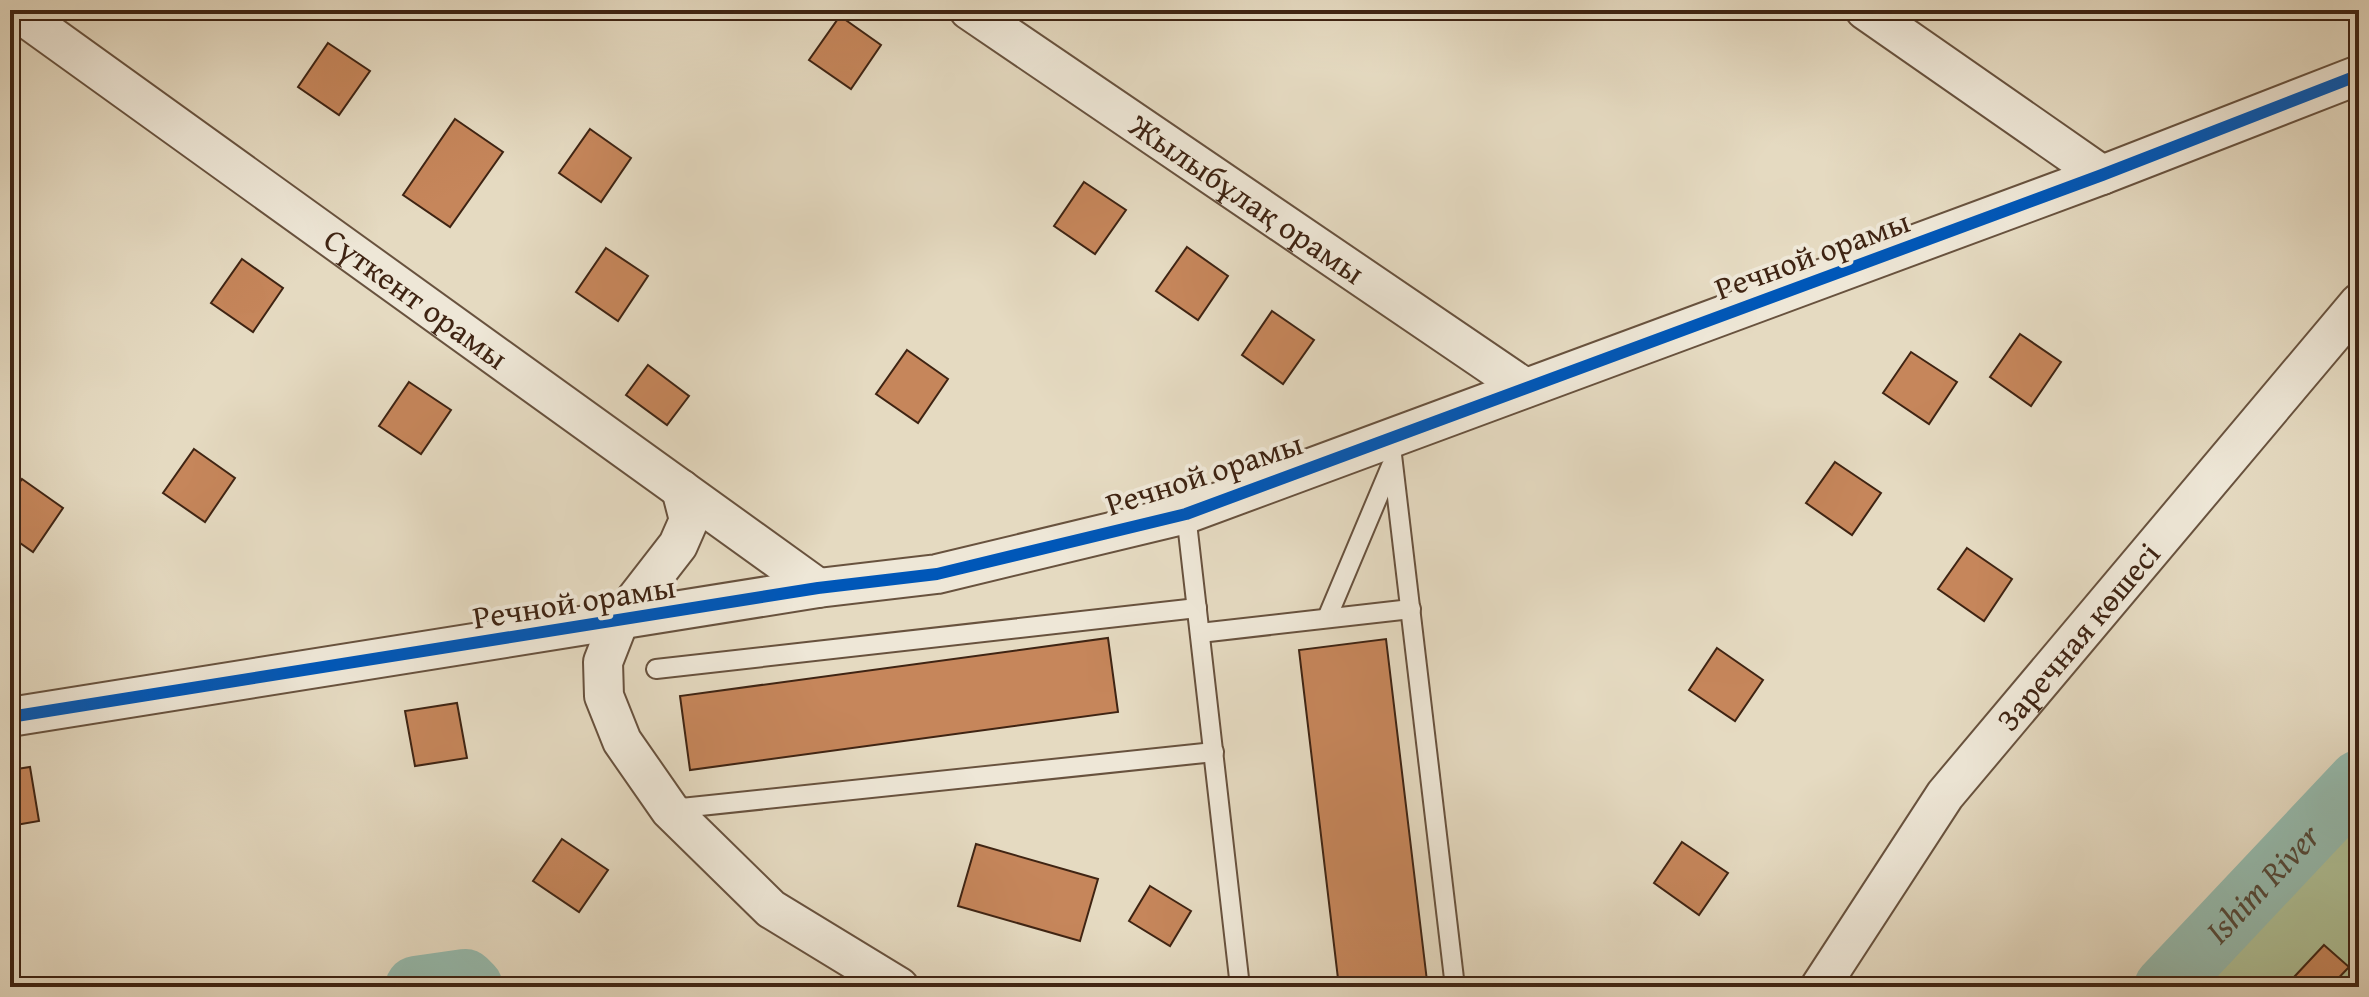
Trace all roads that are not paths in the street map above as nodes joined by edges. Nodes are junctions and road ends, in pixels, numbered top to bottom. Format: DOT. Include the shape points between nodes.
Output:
graph roads {
  1 [pos="15,10"];
  2 [pos="969,10"];
  3 [pos="1865,10"];
  4 [pos="2359,75"];
  5 [pos="2102,175"];
  6 [pos="2359,303"];
  7 [pos="1525,388"];
  8 [pos="1391,452"];
  9 [pos="681,489"];
  10 [pos="1186,514"];
  11 [pos="818,588"];
  12 [pos="1197,608"];
  13 [pos="1411,609"];
  14 [pos="1327,618"];
  15 [pos="619,621"];
  16 [pos="1200,633"];
  17 [pos="656,669"];
  18 [pos="10,717"];
  19 [pos="1214,752"];
  20 [pos="670,810"];
  21 [pos="899,987"];
  22 [pos="1240,987"];
  23 [pos="1455,987"];
  24 [pos="1820,987"];
  1 -- 9 [label="street, Сүткент орамы"];
  2 -- 7 [label="street, Жылыбұлақ орамы"];
  3 -- 5 [label="street"];
  4 -- 5 [label="street, Речной орамы"];
  5 -- 7 [label="street, Речной орамы"];
  6 -- 24 [label="street, Заречная көшесі" via="1945,795"];
  7 -- 8 [label="street, Речной орамы"];
  8 -- 10 [label="street, Речной орамы"];
  8 -- 13 [label="lane"];
  8 -- 14 [label="lane"];
  9 -- 11 [label="street, Сүткент орамы"];
  9 -- 15 [label="street" via="689,520 678,545"];
  10 -- 11 [label="street, Речной орамы" via="937,574"];
  10 -- 12 [label="lane"];
  11 -- 15 [label="street, Речной орамы"];
  12 -- 16 [label="lane"];
  12 -- 17 [label="lane"];
  13 -- 14 [label="lane"];
  13 -- 23 [label="lane"];
  14 -- 16 [label="lane"];
  15 -- 18 [label="street, Речной орамы"];
  15 -- 20 [label="street" via="603,662 604,696 622,741"];
  16 -- 19 [label="lane"];
  19 -- 20 [label="lane"];
  19 -- 22 [label="lane"];
  20 -- 21 [label="street" via="771,909"];
}
